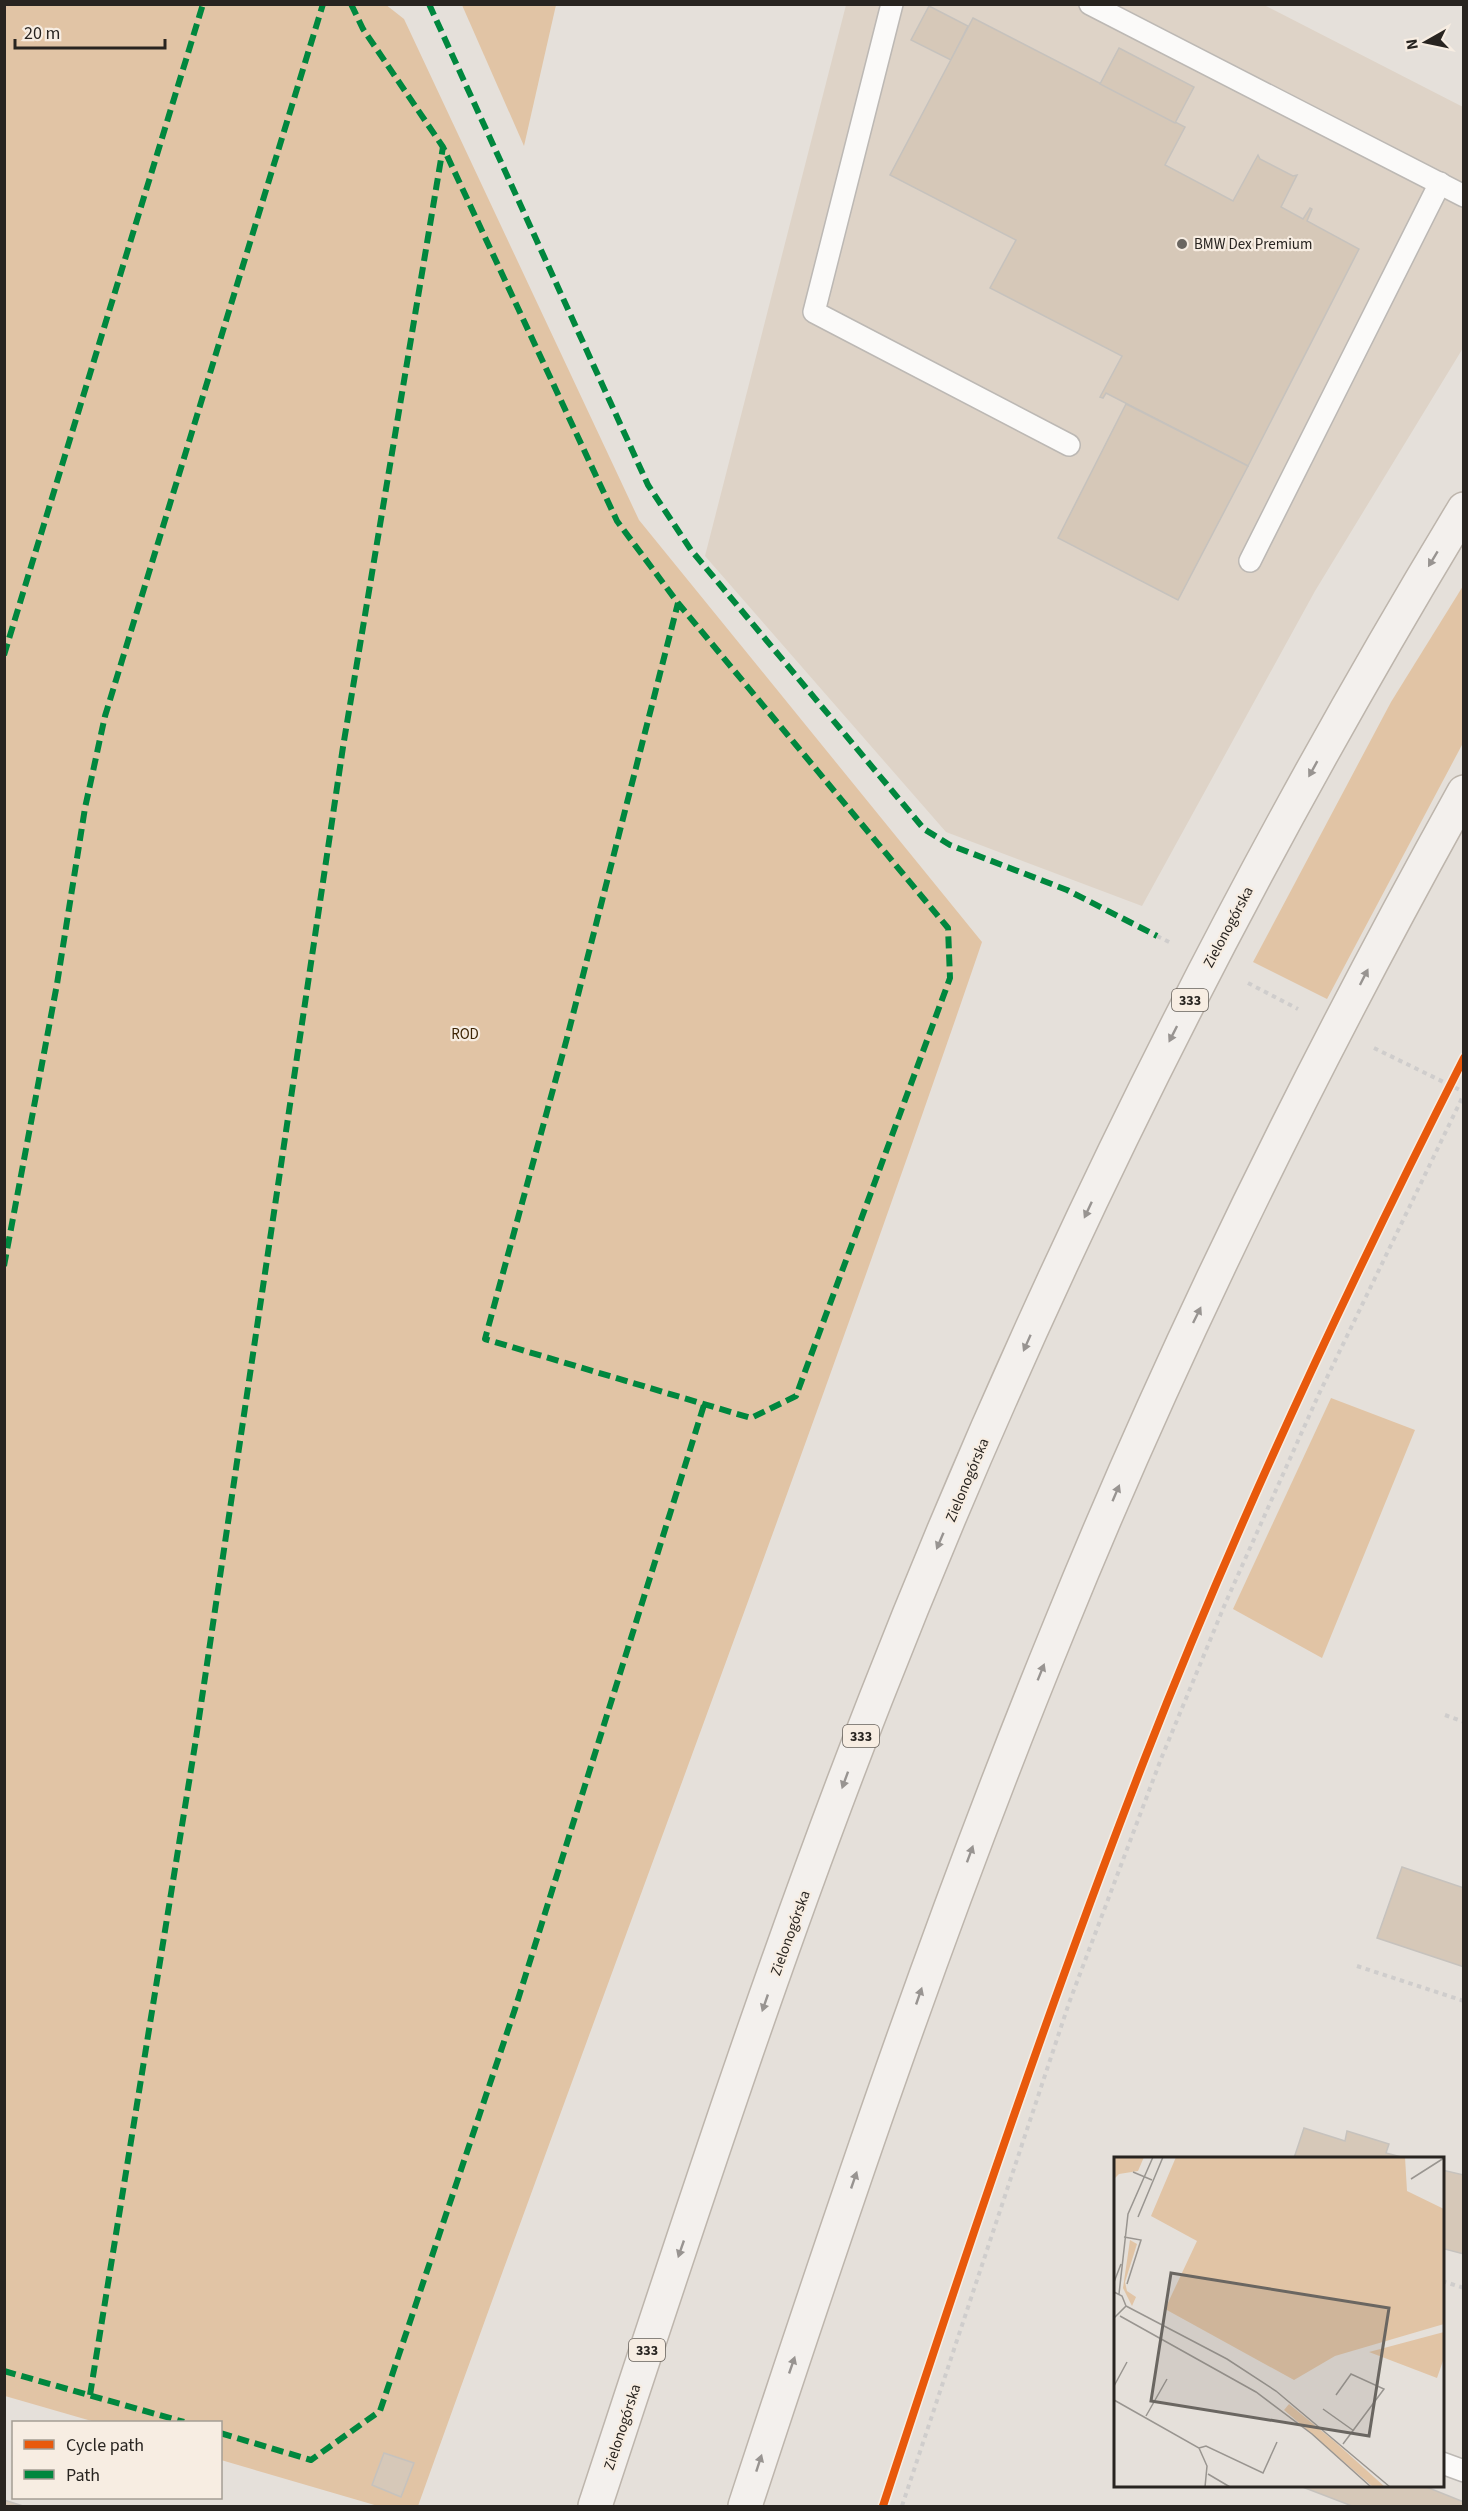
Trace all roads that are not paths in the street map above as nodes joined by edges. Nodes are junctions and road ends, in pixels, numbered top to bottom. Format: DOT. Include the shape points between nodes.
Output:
graph roads {
  1 [pos="892,4"];
  2 [pos="1090,4"];
  3 [pos="1440,183"];
  4 [pos="1464,196"];
  5 [pos="1069,446"];
  6 [pos="1464,508"];
  7 [pos="1250,561"];
  8 [pos="1464,792"];
  9 [pos="1444,2463"];
  10 [pos="1464,2471"];
  11 [pos="596,2506"];
  12 [pos="745,2506"];
  1 -- 5 [label="lane" via="814,312"];
  2 -- 3 [label="lane"];
  3 -- 4 [label="lane"];
  3 -- 7 [label="lane"];
  6 -- 11 [label="main road, Zielonogórska / 333, one-way" via="1341,718 1209,963 1131,1120 979,1450 877,1695 780,1958"];
  12 -- 8 [label="main road, one-way" via="950,1909 1061,1621 1256,1189"];
  9 -- 10 [label="lane"];
}
